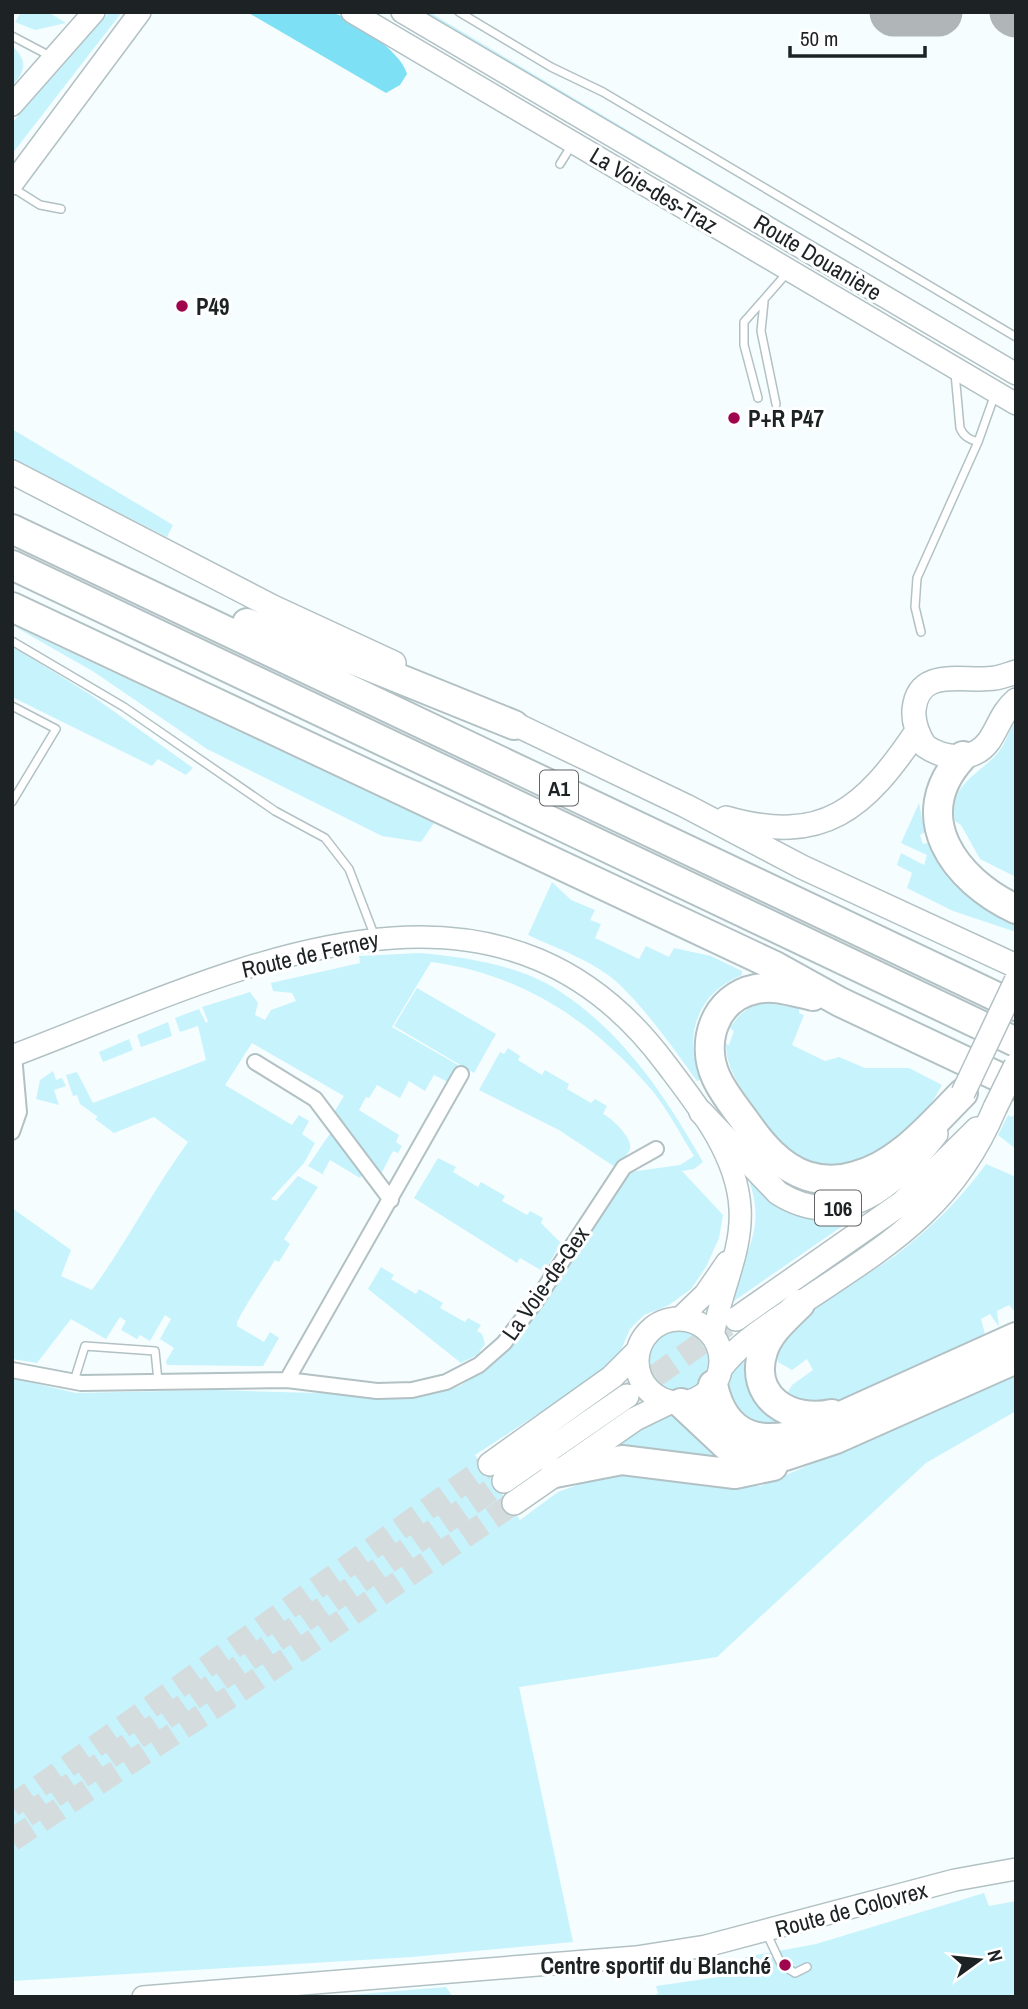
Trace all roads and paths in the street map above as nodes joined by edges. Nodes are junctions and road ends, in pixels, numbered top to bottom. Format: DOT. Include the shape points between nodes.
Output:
graph roads {
  1 [pos="94,12"];
  2 [pos="140,12"];
  3 [pos="352,12"];
  4 [pos="402,12"];
  5 [pos="459,12"];
  6 [pos="12,36"];
  7 [pos="53,58"];
  8 [pos="12,105"];
  9 [pos="573,143"];
  10 [pos="560,164"];
  11 [pos="12,186"];
  12 [pos="61,209"];
  13 [pos="790,270"];
  14 [pos="764,301"];
  15 [pos="1016,337"];
  16 [pos="955,368"];
  17 [pos="1016,374"];
  18 [pos="995,393"];
  19 [pos="758,398"];
  20 [pos="776,404"];
  21 [pos="1016,404"];
  22 [pos="978,442"];
  23 [pos="12,472"];
  24 [pos="12,529"];
  25 [pos="12,565"];
  26 [pos="106,573"];
  27 [pos="12,607"];
  28 [pos="921,632"];
  29 [pos="12,641"];
  30 [pos="1016,672"];
  31 [pos="966,678"];
  32 [pos="1016,700"];
  33 [pos="12,706"];
  34 [pos="514,725"];
  35 [pos="994,727"];
  36 [pos="917,731"];
  37 [pos="963,756"];
  38 [pos="12,803"];
  39 [pos="686,806"];
  40 [pos="889,908"];
  41 [pos="1016,909"];
  42 [pos="375,937"];
  43 [pos="1016,949"];
  44 [pos="1016,966"];
  45 [pos="1016,981"];
  46 [pos="840,1002"];
  47 [pos="1016,1006"];
  48 [pos="1016,1042"];
  49 [pos="13,1056"];
  50 [pos="255,1062"];
  51 [pos="1016,1065"];
  52 [pos="461,1074"];
  53 [pos="1016,1085"];
  54 [pos="963,1093"];
  55 [pos="995,1108"];
  56 [pos="701,1112"];
  57 [pos="12,1132"];
  58 [pos="656,1149"];
  59 [pos="918,1186"];
  60 [pos="391,1200"];
  61 [pos="733,1251"];
  62 [pos="800,1304"];
  63 [pos="680,1318"];
  64 [pos="736,1319"];
  65 [pos="713,1337"];
  66 [pos="1016,1337"];
  67 [pos="638,1352"];
  68 [pos="1016,1359"];
  69 [pos="12,1370"];
  70 [pos="717,1377"];
  71 [pos="287,1380"];
  72 [pos="74,1382"];
  73 [pos="159,1382"];
  74 [pos="626,1396"];
  75 [pos="675,1402"];
  76 [pos="858,1406"];
  77 [pos="799,1452"];
  78 [pos="555,1473"];
  79 [pos="514,1503"];
  80 [pos="1016,1869"];
  81 [pos="766,1931"];
  82 [pos="807,1967"];
  83 [pos="144,1997"];
  1 -- 7 [label="street"];
  2 -- 11 [label="street"];
  3 -- 9 [label="street, La Voie-des-Traz"];
  4 -- 17 [label="street, Route Douanière"];
  5 -- 15 [label="lane"];
  6 -- 7 [label="lane"];
  7 -- 8 [label="street"];
  9 -- 10 [label="lane"];
  9 -- 13 [label="street, La Voie-des-Traz"];
  11 -- 12 [label="lane" via="40,205"];
  13 -- 14 [label="lane"];
  13 -- 16 [label="street, La Voie-des-Traz"];
  14 -- 19 [label="lane" via="744,322 744,345"];
  14 -- 20 [label="lane" via="761,331"];
  16 -- 18 [label="street, La Voie-des-Traz"];
  16 -- 22 [label="lane" via="960,428 963,436"];
  18 -- 21 [label="street, La Voie-des-Traz"];
  18 -- 22 [label="lane"];
  22 -- 28 [label="lane" via="917,578 915,607"];
  23 -- 34 [label="main road"];
  24 -- 26 [label="highway, A1"];
  25 -- 48 [label="highway, A1"];
  26 -- 34 [label="highway" via="326,649"];
  26 -- 47 [label="highway, A1"];
  27 -- 46 [label="highway" via="775,966"];
  29 -- 42 [label="lane" via="124,707 275,811 325,838 349,869"];
  30 -- 31 [label="main road" via="994,679"];
  31 -- 35 [label="main road" via="980,686 990,702"];
  31 -- 36 [label="main road" via="942,678 920,692 914,712"];
  32 -- 35 [label="main road"];
  33 -- 38 [label="lane" via="56,729"];
  34 -- 39 [label="main road"];
  35 -- 37 [label="main road" via="984,746"];
  36 -- 37 [label="main road" via="936,754"];
  36 -- 39 [label="main road" via="870,794 827,820 801,826 761,826"];
  37 -- 41 [label="highway" via="946,776 939,795 937,816 944,841 973,883"];
  39 -- 40 [label="main road"];
  40 -- 43 [label="main road"];
  40 -- 44 [label="main road"];
  42 -- 49 [label="street, Route de Ferney / 106" via="304,950 240,969"];
  42 -- 56 [label="street, Route de Ferney / 106" via="426,935 464,940 504,948 558,969 621,1013 659,1054"];
  45 -- 54 [label="main road, 106, bridge"];
  46 -- 53 [label="highway"];
  46 -- 54 [label="highway" via="782,989 755,989 732,1000 714,1022 709,1045 715,1075 757,1137 780,1161 818,1179 865,1173 897,1155"];
  49 -- 57 [label="street" via="19,1112"];
  50 -- 60 [label="street" via="315,1099"];
  51 -- 55 [label="main road, 106, bridge"];
  52 -- 60 [label="street"];
  54 -- 56 [label="main road, 106" via="932,1139 897,1178 854,1204 822,1209 794,1203 778,1193"];
  54 -- 59 [label="main road" via="946,1141"];
  55 -- 59 [label="main road"];
  55 -- 62 [label="main road, 106" via="974,1154 943,1195 903,1232"];
  56 -- 61 [label="street, Route de Ferney / 106" via="728,1160 738,1191 740,1221"];
  58 -- 71 [label="street, La Voie-de-Gex" via="624,1167 536,1301 504,1343 479,1365 446,1382 412,1390 377,1391"];
  59 -- 64 [label="main road" via="881,1218"];
  60 -- 71 [label="street"];
  61 -- 63 [label="street, Route de Ferney / 106" via="705,1294"];
  61 -- 65 [label="street, Route de Ferney / 106"];
  62 -- 70 [label="main road, 106" via="749,1338"];
  62 -- 76 [label="highway" via="763,1350 760,1369 766,1391 780,1407 799,1415 824,1416"];
  63 -- 65 [label="main road" via="701,1324"];
  63 -- 67 [label="main road, 106" via="657,1324 641,1341"];
  65 -- 70 [label="main road, 106" via="720,1354"];
  66 -- 76 [label="highway"];
  67 -- 74 [label="main road" via="497,1472"];
  67 -- 75 [label="main road" via="644,1384 650,1392"];
  68 -- 77 [label="highway"];
  69 -- 72 [label="street, La Voie-de-Gex"];
  70 -- 75 [label="main road, 106" via="694,1400"];
  70 -- 76 [label="highway" via="728,1420 762,1439 800,1434"];
  71 -- 73 [label="street, La Voie-de-Gex"];
  72 -- 73 [label="street, La Voie-de-Gex"];
  72 -- 73 [label="lane" via="85,1346 155,1351"];
  75 -- 77 [label="highway" via="736,1452 768,1458"];
  75 -- 78 [label="main road" via="635,1419"];
  77 -- 78 [label="highway" via="763,1469 736,1474 622,1460"];
  78 -- 79 [label="main road"];
  80 -- 81 [label="street, Route de Colovrex" via="955,1880"];
  81 -- 82 [label="lane" via="781,1964 795,1973"];
  81 -- 83 [label="street, Route de Colovrex" via="636,1957"];
}
